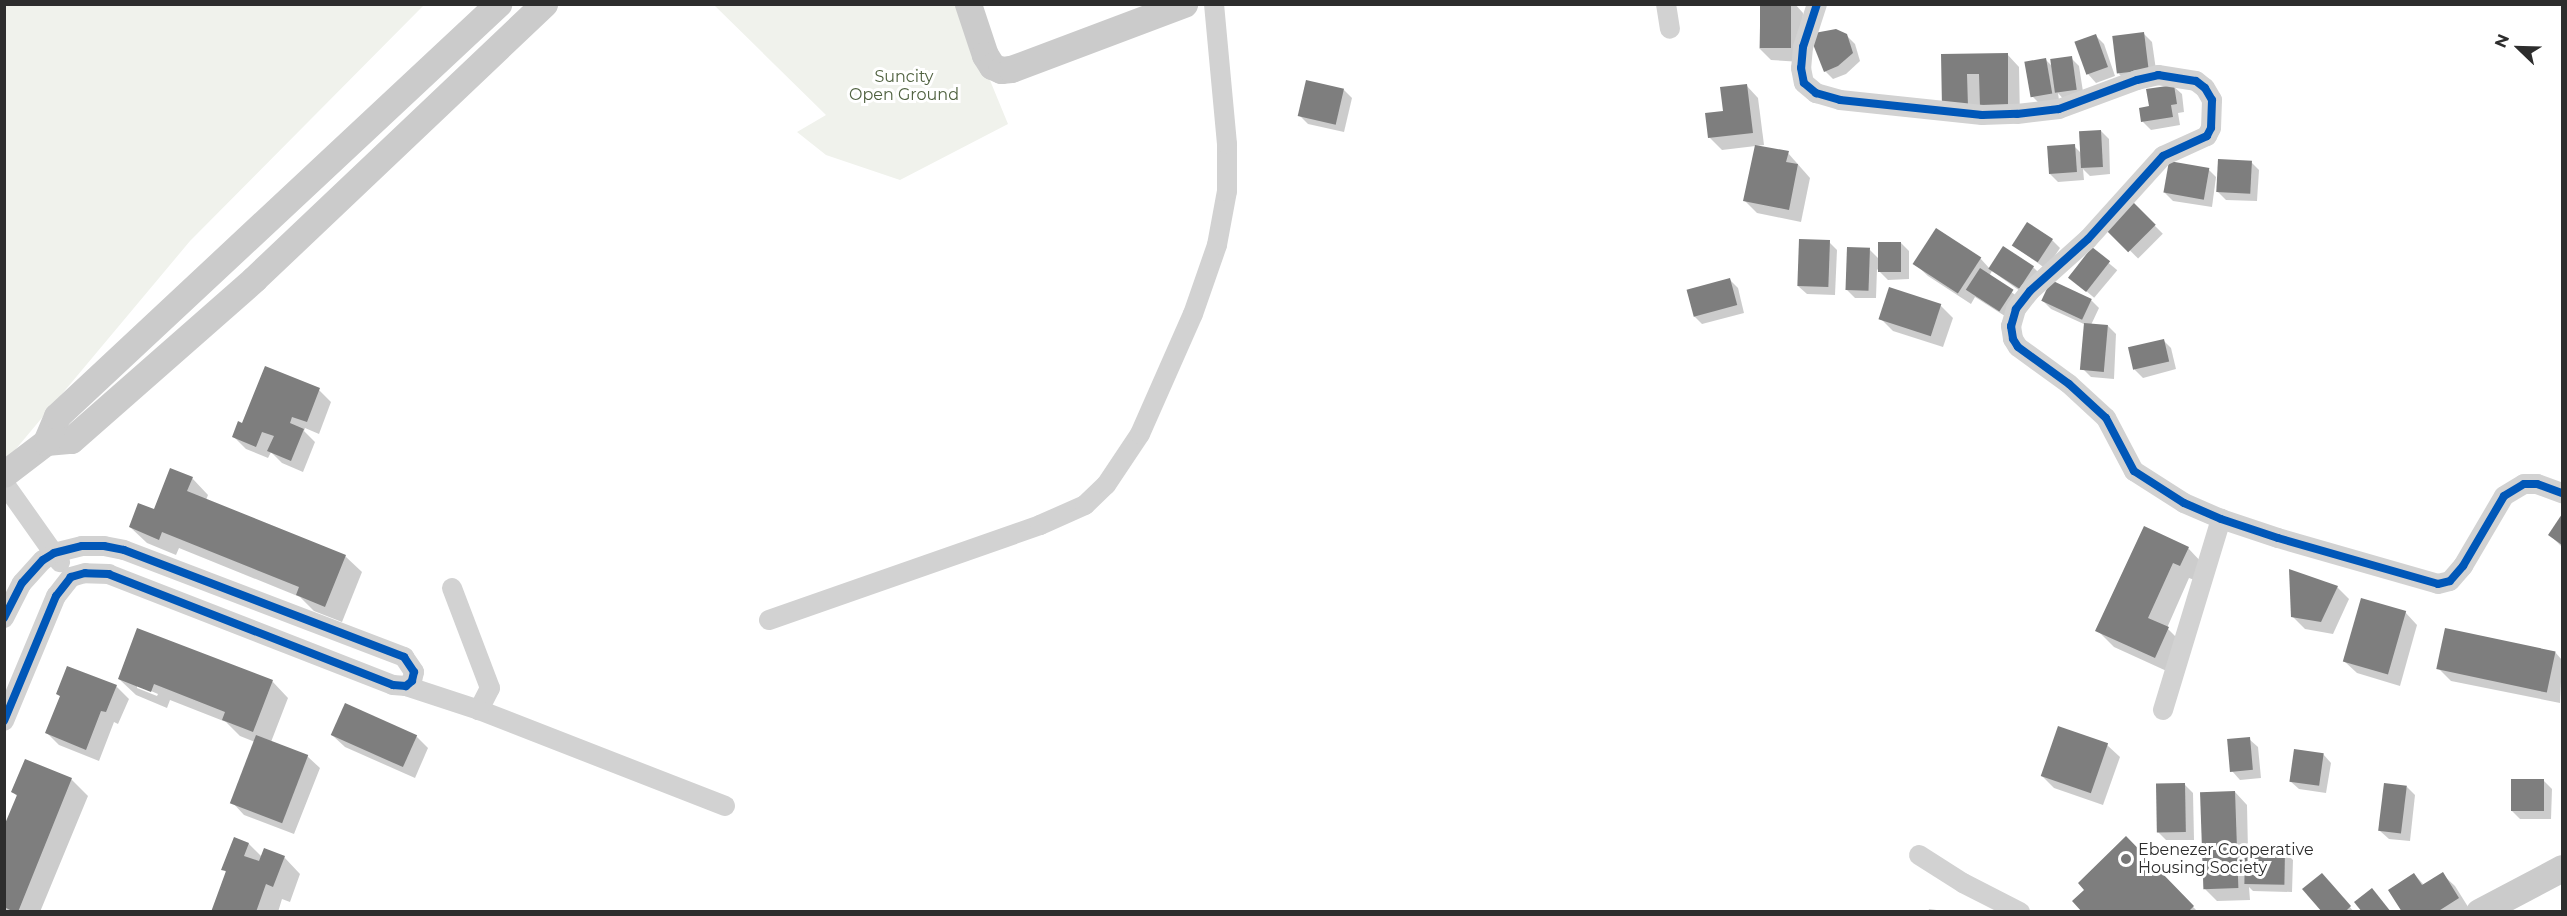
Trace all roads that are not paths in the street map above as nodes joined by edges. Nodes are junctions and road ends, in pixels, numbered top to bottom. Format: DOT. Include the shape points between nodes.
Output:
graph roads {
  1 [pos="498,4"];
  2 [pos="544,4"];
  3 [pos="968,4"];
  4 [pos="1184,4"];
  5 [pos="1214,4"];
  6 [pos="1666,4"];
  7 [pos="1816,4"];
  8 [pos="1670,29"];
  9 [pos="46,442"];
  10 [pos="4,474"];
  11 [pos="4,483"];
  12 [pos="2562,493"];
  13 [pos="2221,519"];
  14 [pos="50,548"];
  15 [pos="71,577"];
  16 [pos="452,588"];
  17 [pos="7,605"];
  18 [pos="769,620"];
  19 [pos="406,686"];
  20 [pos="479,710"];
  21 [pos="2163,710"];
  22 [pos="4,720"];
  23 [pos="725,807"];
  24 [pos="1919,855"];
  25 [pos="2562,868"];
  26 [pos="2020,912"];
  27 [pos="2479,912"];
  1 -- 9 [label="street" via="57,416"];
  2 -- 9 [label="street" via="254,279 71,440"];
  3 -- 4 [label="street" via="985,55 992,66 1001,70"];
  5 -- 18 [label="street" via="1227,144 1227,191 1217,245 1193,314 1140,434 1106,485 1085,505 1040,525"];
  6 -- 8 [label="street"];
  7 -- 13 [label="street" via="1803,47 1802,75 1816,93 1840,100 1982,115 2017,114 2059,110 2157,75 2196,81 2205,88 2212,99 2207,136 2163,156 2088,238 2030,291 2016,309 2012,326 2018,347 2069,384 2106,418 2134,471 2184,503"];
  9 -- 10 [label="street"];
  11 -- 14 [label="street"];
  12 -- 13 [label="street" via="2524,484 2504,496 2463,566 2450,580 2438,584"];
  13 -- 21 [label="street"];
  14 -- 15 [label="street"];
  14 -- 17 [label="street"];
  14 -- 19 [label="street" via="104,546 124,550 404,657 414,672"];
  15 -- 19 [label="street" via="109,574 393,685"];
  15 -- 22 [label="street" via="56,596"];
  16 -- 20 [label="street" via="490,688"];
  19 -- 20 [label="street"];
  20 -- 23 [label="street"];
  24 -- 26 [label="street"];
  25 -- 27 [label="street"];
}
